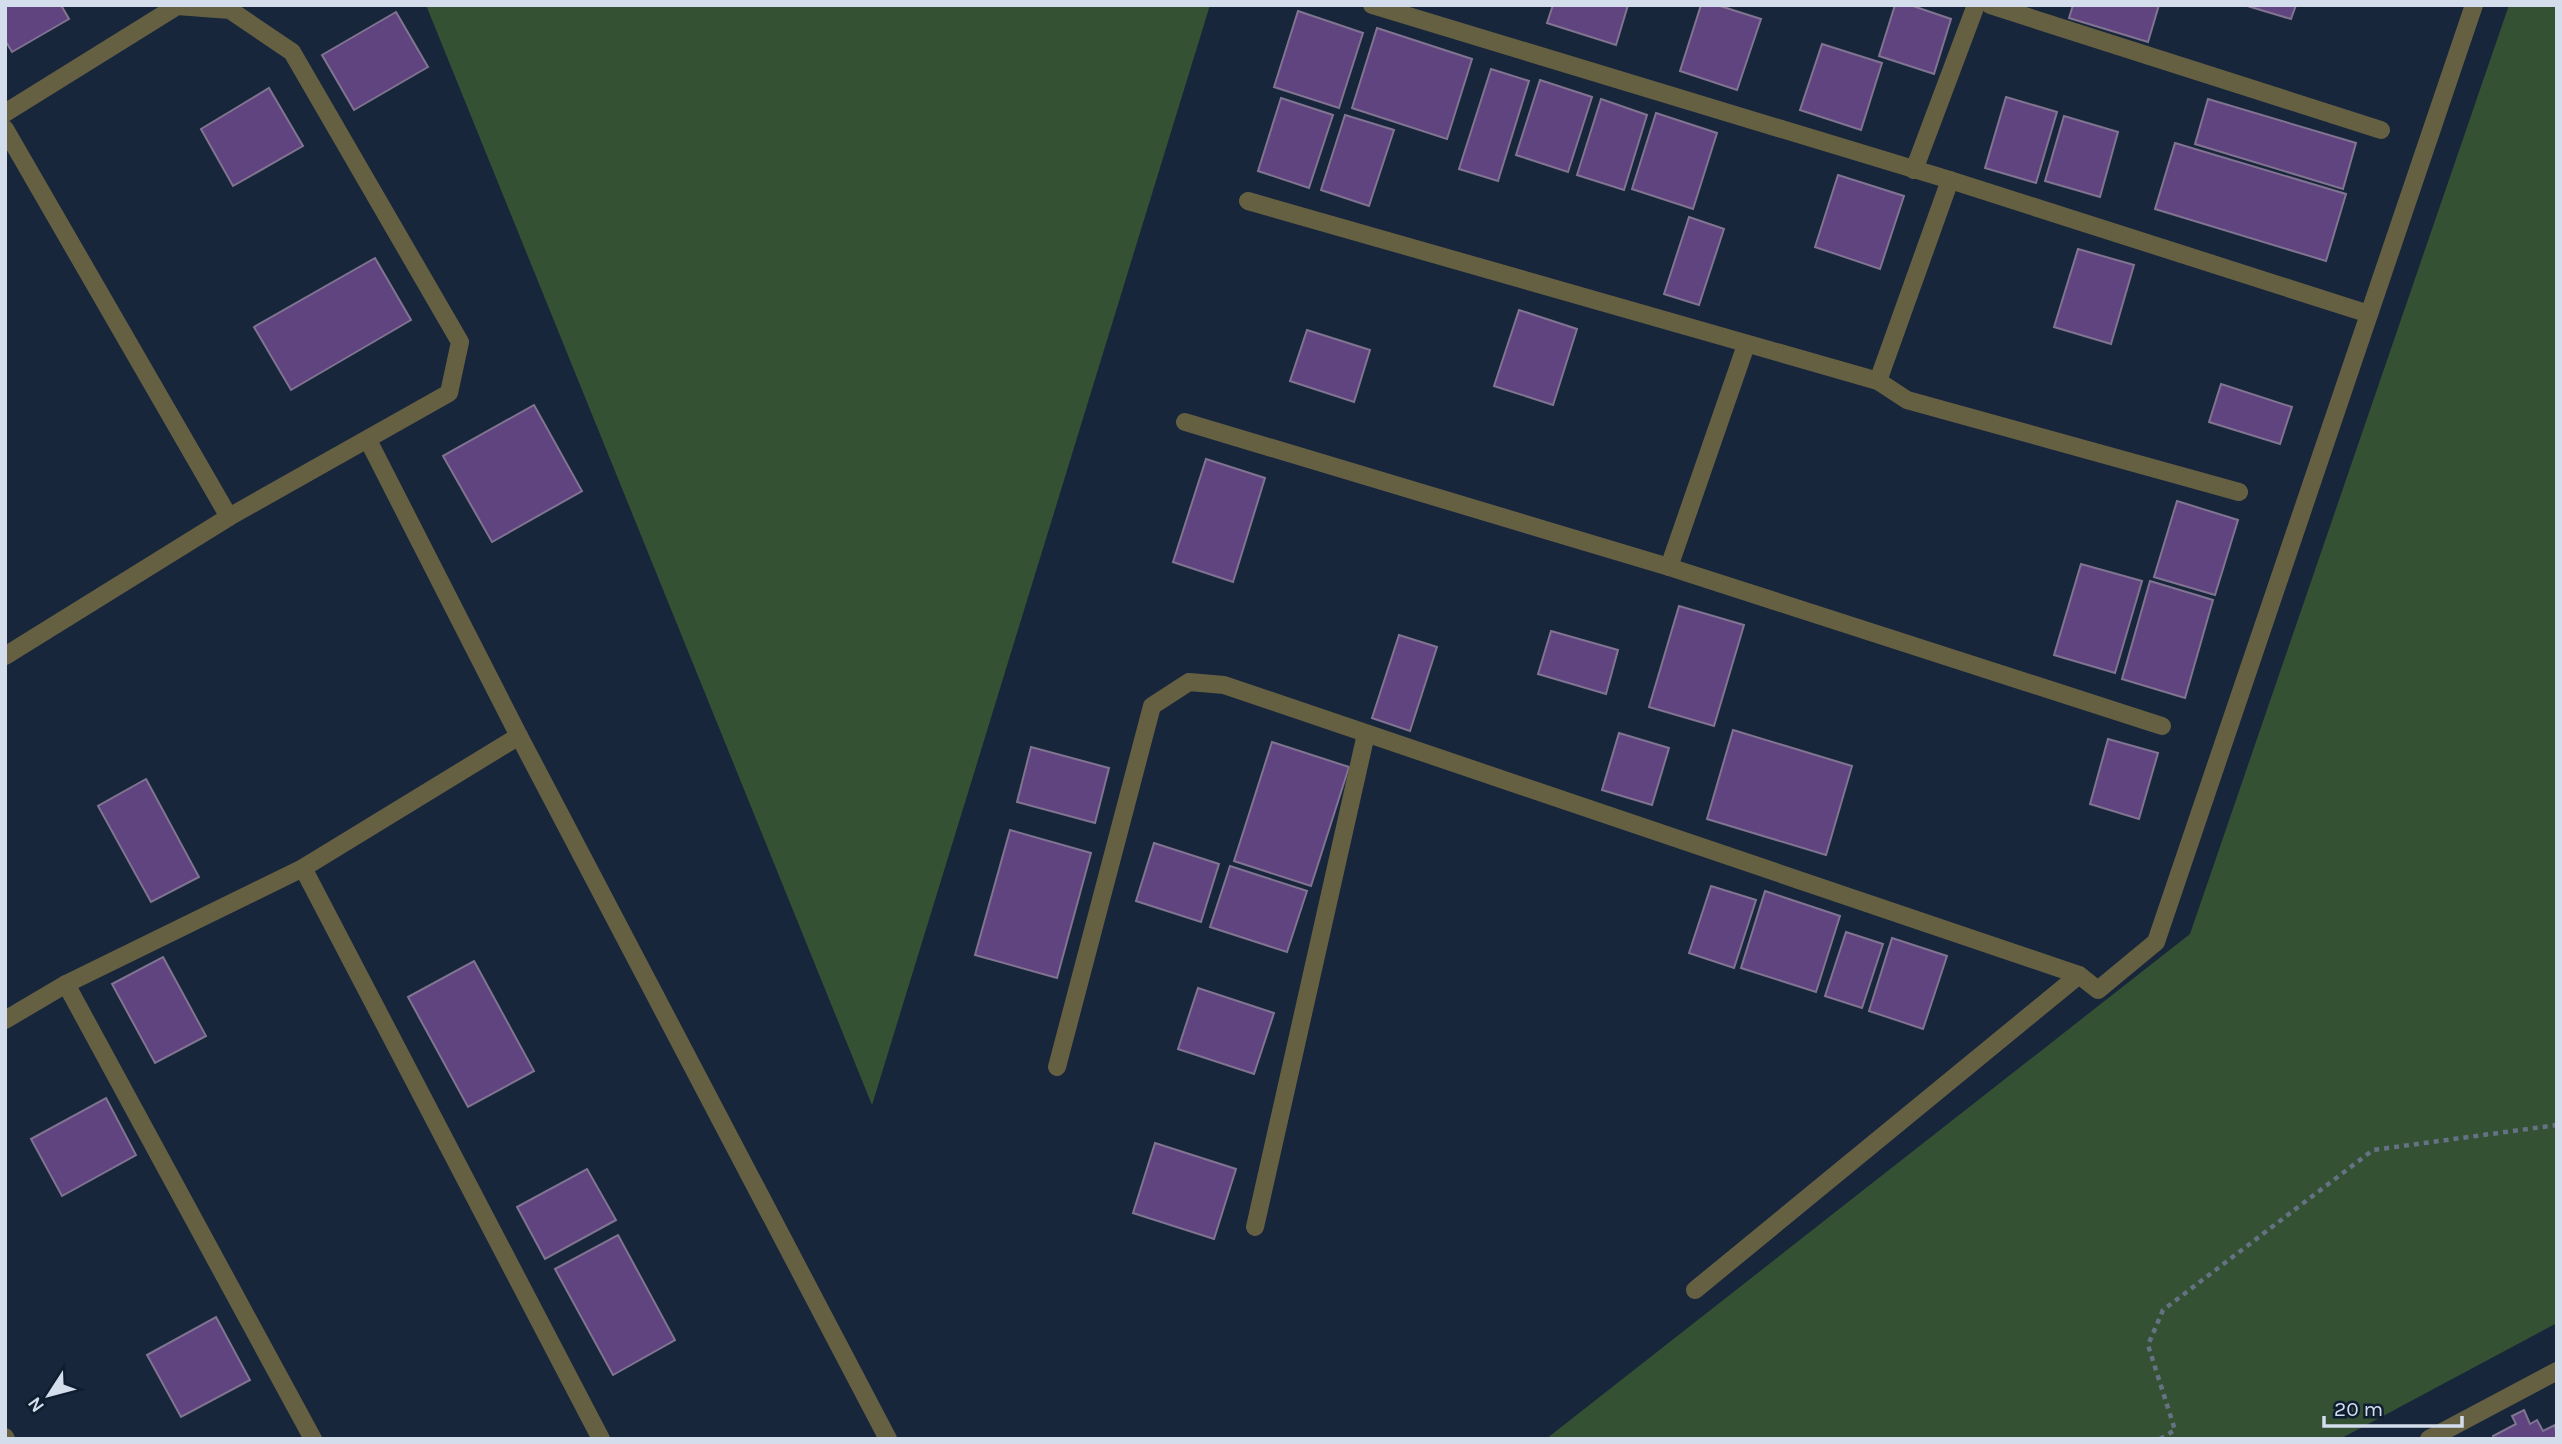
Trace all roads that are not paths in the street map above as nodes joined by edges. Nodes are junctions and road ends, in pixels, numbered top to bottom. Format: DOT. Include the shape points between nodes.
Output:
graph roads {
  1 [pos="1372,5"];
  2 [pos="1976,5"];
  3 [pos="1990,5"];
  4 [pos="2474,5"];
  5 [pos="5,113"];
  6 [pos="5,130"];
  7 [pos="2381,130"];
  8 [pos="1914,170"];
  9 [pos="1950,180"];
  10 [pos="1248,201"];
  11 [pos="2369,314"];
  12 [pos="1746,345"];
  13 [pos="1878,381"];
  14 [pos="1185,422"];
  15 [pos="368,440"];
  16 [pos="2239,492"];
  17 [pos="229,517"];
  18 [pos="1669,567"];
  19 [pos="5,656"];
  20 [pos="2162,726"];
  21 [pos="1366,734"];
  22 [pos="519,736"];
  23 [pos="303,868"];
  24 [pos="2079,975"];
  25 [pos="66,984"];
  26 [pos="5,1020"];
  27 [pos="1057,1067"];
  28 [pos="1255,1227"];
  29 [pos="1695,1290"];
  30 [pos="2557,1371"];
  31 [pos="313,1439"];
  32 [pos="601,1439"];
  33 [pos="888,1439"];
  34 [pos="2429,1439"];
  1 -- 8 [label="street"];
  2 -- 8 [label="street"];
  3 -- 7 [label="street"];
  4 -- 11 [label="street"];
  5 -- 15 [label="street" via="177,6 230,10 292,52 460,342 449,393"];
  6 -- 17 [label="street"];
  8 -- 9 [label="street"];
  9 -- 11 [label="street"];
  9 -- 13 [label="street"];
  10 -- 12 [label="street"];
  11 -- 24 [label="street" via="2156,942 2098,990"];
  12 -- 13 [label="street"];
  12 -- 18 [label="street"];
  13 -- 16 [label="street" via="1907,400"];
  14 -- 18 [label="street"];
  15 -- 17 [label="street"];
  15 -- 22 [label="street"];
  17 -- 19 [label="street"];
  18 -- 20 [label="street"];
  21 -- 24 [label="street"];
  21 -- 27 [label="street" via="1224,685 1189,682 1152,706"];
  21 -- 28 [label="street"];
  22 -- 23 [label="street"];
  22 -- 33 [label="street"];
  23 -- 25 [label="street"];
  23 -- 32 [label="street"];
  24 -- 29 [label="street"];
  25 -- 26 [label="street"];
  25 -- 31 [label="street"];
  30 -- 34 [label="street"];
}
